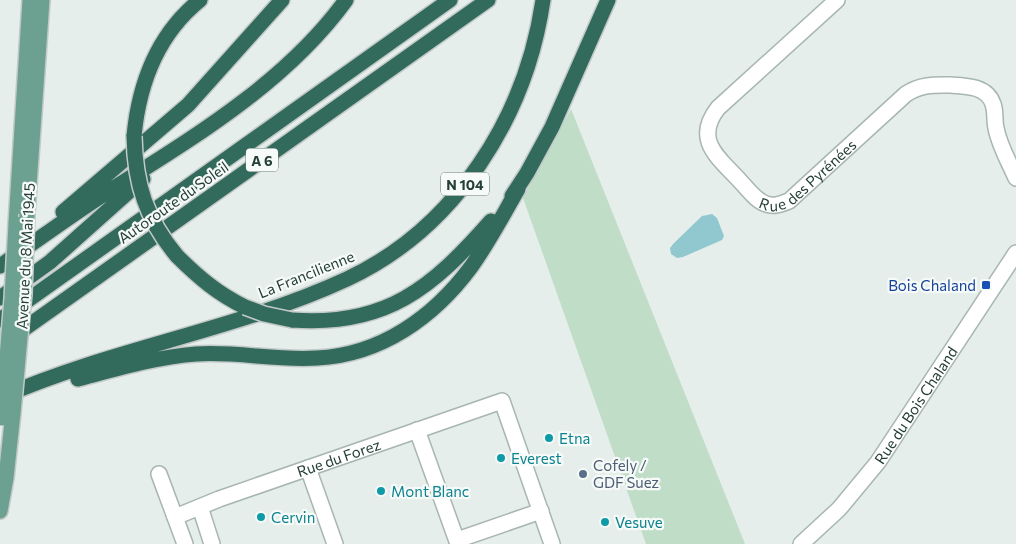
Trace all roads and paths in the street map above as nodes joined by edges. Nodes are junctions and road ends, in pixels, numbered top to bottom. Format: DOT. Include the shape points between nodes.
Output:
graph roads {
  1 [pos="30,0"];
  2 [pos="42,0"];
  3 [pos="200,0"];
  4 [pos="282,0"];
  5 [pos="346,0"];
  6 [pos="450,0"];
  7 [pos="488,0"];
  8 [pos="543,0"];
  9 [pos="608,0"];
  10 [pos="837,0"];
  11 [pos="184,144"];
  12 [pos="1016,178"];
  13 [pos="518,189"];
  14 [pos="22,219"];
  15 [pos="1016,253"];
  16 [pos="0,266"];
  17 [pos="0,298"];
  18 [pos="0,320"];
  19 [pos="0,346"];
  20 [pos="0,398"];
  21 [pos="5,412"];
  22 [pos="417,430"];
  23 [pos="0,438"];
  24 [pos="308,468"];
  25 [pos="159,474"];
  26 [pos="200,507"];
  27 [pos="0,511"];
  28 [pos="541,511"];
  29 [pos="175,517"];
  30 [pos="458,542"];
  31 [pos="185,544"];
  32 [pos="212,544"];
  33 [pos="335,544"];
  34 [pos="552,544"];
  35 [pos="801,544"];
  1 -- 14 [label="main road, Avenue du 8 Mai 1945"];
  2 -- 14 [label="main road, Avenue du 8 Mai 1945"];
  3 -- 13 [label="highway, bridge" via="170,32 150,65 138,103 135,162 143,200 161,235 177,256 221,294 264,314 292,320 321,322 382,309 414,293 442,273"];
  4 -- 16 [label="highway" via="176,117"];
  5 -- 11 [label="highway" via="311,44 282,70"];
  6 -- 18 [label="highway, Autoroute du Soleil / A 6"];
  7 -- 19 [label="highway, Autoroute du Soleil / A 6"];
  8 -- 20 [label="highway, La Francilienne / N 104" via="523,82 499,135 452,200 392,253 348,278 300,299 26,386"];
  9 -- 13 [label="highway" via="552,127"];
  10 -- 12 [label="street, Rue des Pyrénées" via="718,108 709,122 708,137 714,153 755,197 765,204 789,201 906,94 926,85 969,86 989,96 999,140"];
  11 -- 16 [label="highway"];
  11 -- 17 [label="highway" via="50,262"];
  13 -- 21 [label="highway" via="481,252 460,280 423,318 379,344 352,353 318,358 196,354 171,358 75,379"];
  14 -- 21 [label="main road, Avenue du 8 Mai 1945, bridge"];
  15 -- 35 [label="street, Rue du Bois Chaland" via="878,462 840,509"];
  21 -- 23 [label="main road, Avenue du 8 Mai 1945"];
  21 -- 27 [label="main road, Avenue du 8 Mai 1945" via="6,478"];
  22 -- 24 [label="street, Rue du Forez"];
  22 -- 28 [label="street, Rue du Forez" via="502,401"];
  22 -- 30 [label="street"];
  24 -- 26 [label="street, Rue du Forez"];
  24 -- 33 [label="street"];
  25 -- 29 [label="street"];
  26 -- 29 [label="street, Rue du Forez"];
  26 -- 32 [label="street"];
  28 -- 30 [label="street"];
  28 -- 34 [label="street"];
  29 -- 31 [label="street"];
}
